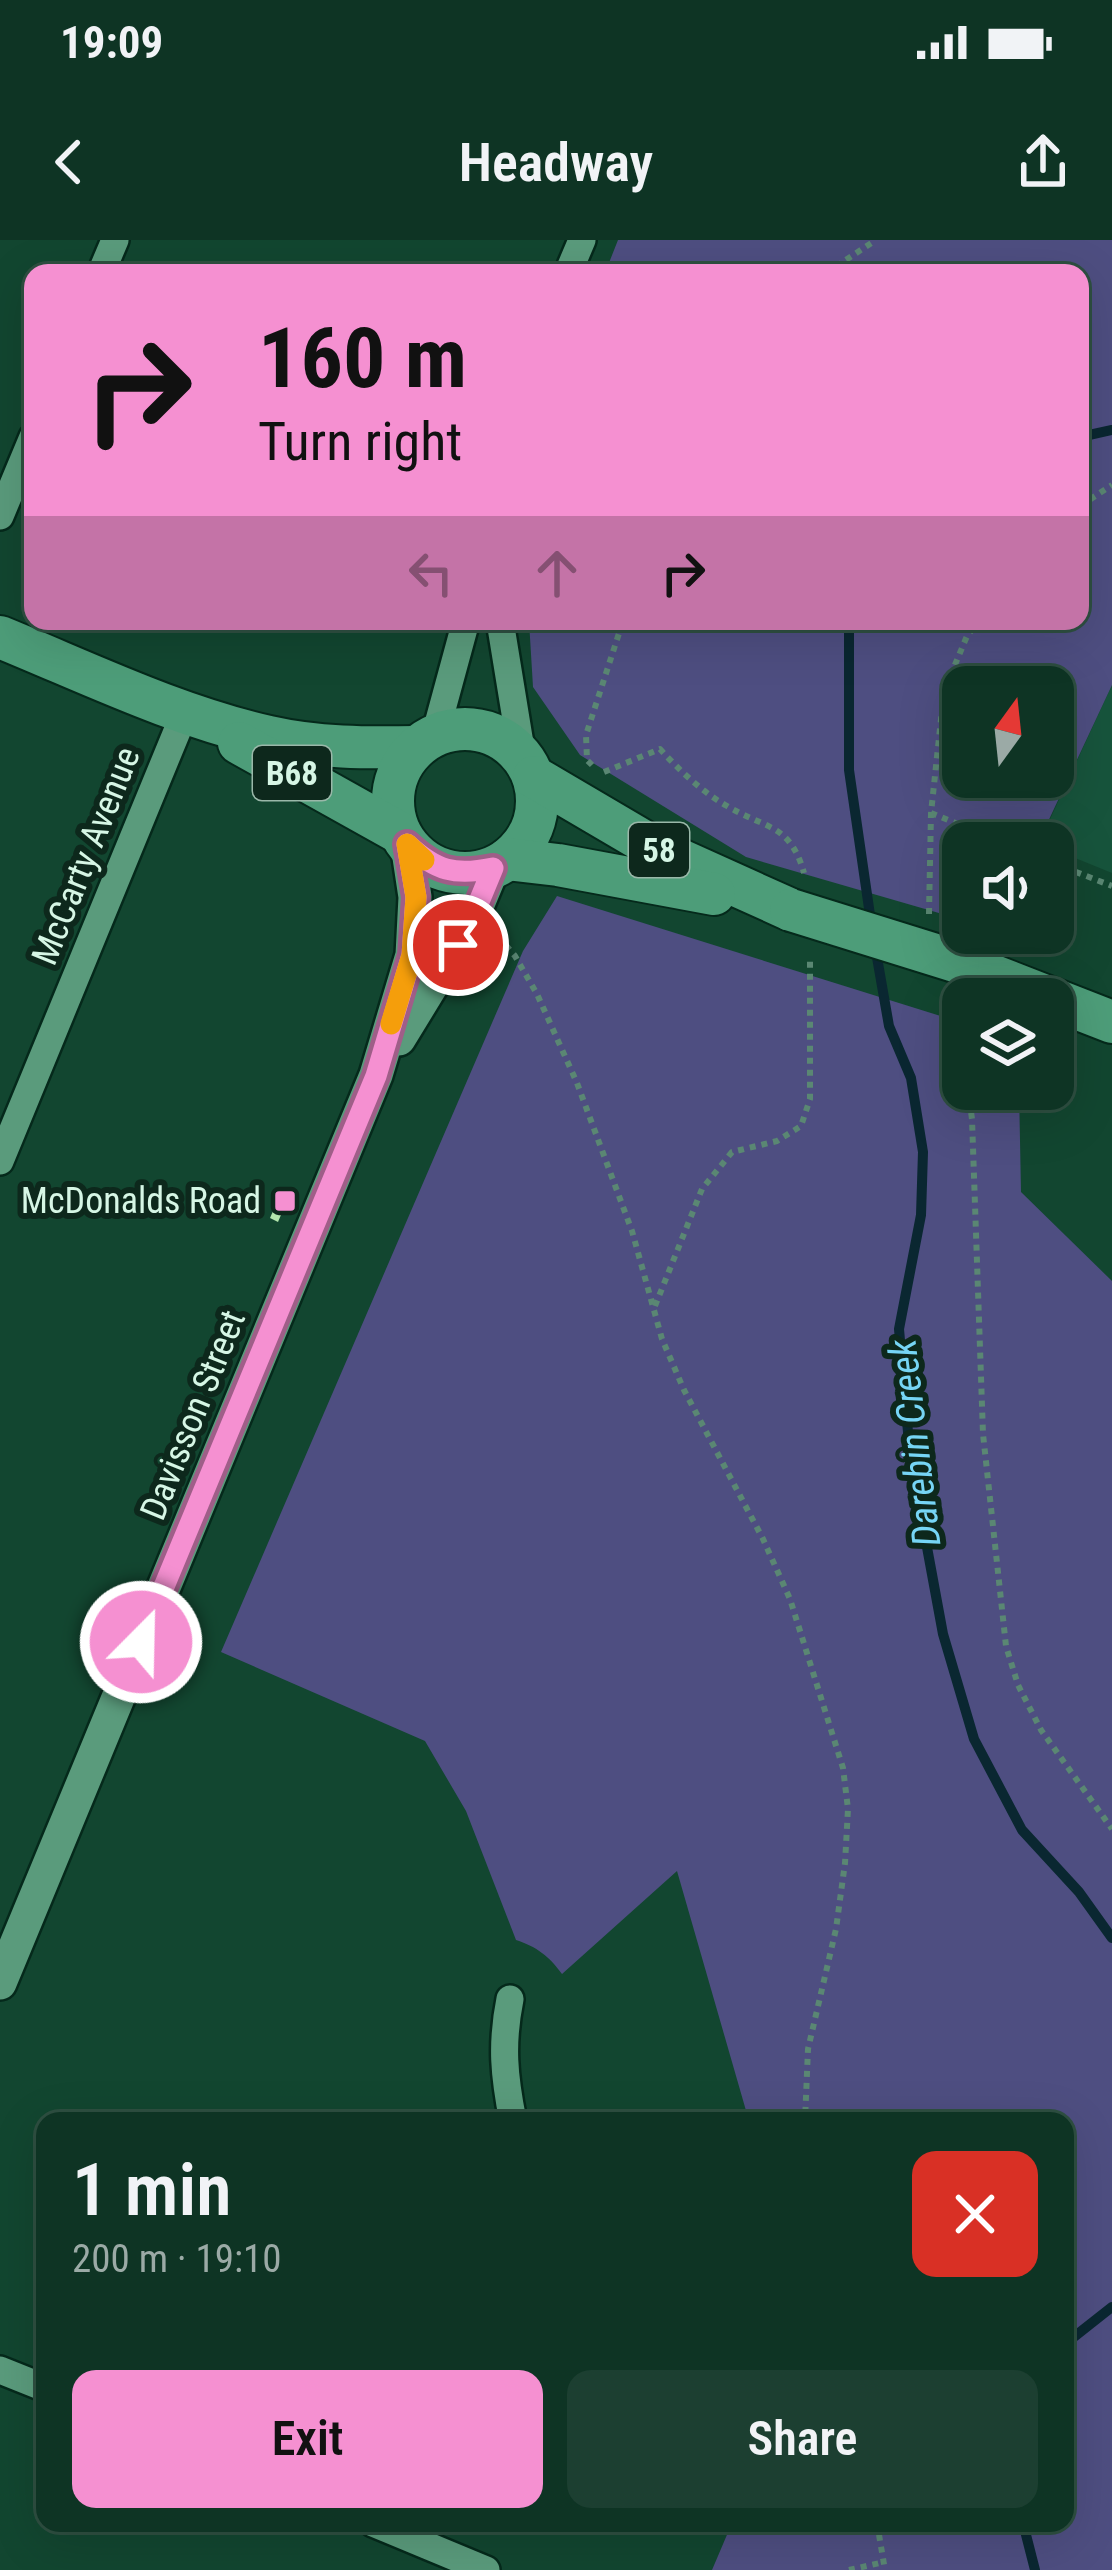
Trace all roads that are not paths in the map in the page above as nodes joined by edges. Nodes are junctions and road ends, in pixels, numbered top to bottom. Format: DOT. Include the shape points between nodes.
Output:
graph roads {
  1 [pos="24,458"];
  2 [pos="0,516"];
  3 [pos="463,630"];
  4 [pos="502,630"];
  5 [pos="0,638"];
  6 [pos="185,712"];
  7 [pos="426,741"];
  8 [pos="528,767"];
  9 [pos="404,838"];
  10 [pos="500,863"];
  11 [pos="799,902"];
  12 [pos="1112,1022"];
  13 [pos="376,1076"];
  14 [pos="0,1161"];
  15 [pos="0,1983"];
  16 [pos="510,1999"];
  17 [pos="511,2112"];
  18 [pos="0,2370"];
  19 [pos="36,2384"];
  20 [pos="424,2533"];
  21 [pos="486,2570"];
  1 -- 2 [label="street"];
  3 -- 7 [label="street"];
  4 -- 8 [label="street"];
  5 -- 6 [label="main road, B68"];
  6 -- 7 [label="main road, B68" via="272,737 347,747"];
  6 -- 9 [label="main road, B68"];
  6 -- 14 [label="street, McCarty Avenue"];
  7 -- 8 [label="main road, 58" via="483,730 505,740"];
  7 -- 9 [label="main road" via="394,787"];
  8 -- 10 [label="main road" via="538,800 534,822"];
  8 -- 11 [label="main road, 58" via="660,851"];
  9 -- 10 [label="main road, 58" via="446,870 470,873"];
  9 -- 13 [label="street, Davisson Street" via="416,897 412,955"];
  10 -- 11 [label="main road, 58"];
  10 -- 13 [label="street, Davisson Street"];
  11 -- 12 [label="main road, 58, bridge" via="950,976"];
  13 -- 15 [label="street, Davisson Street"];
  16 -- 17 [label="street" via="502,2035"];
  18 -- 19 [label="street"];
  20 -- 21 [label="street"];
}
